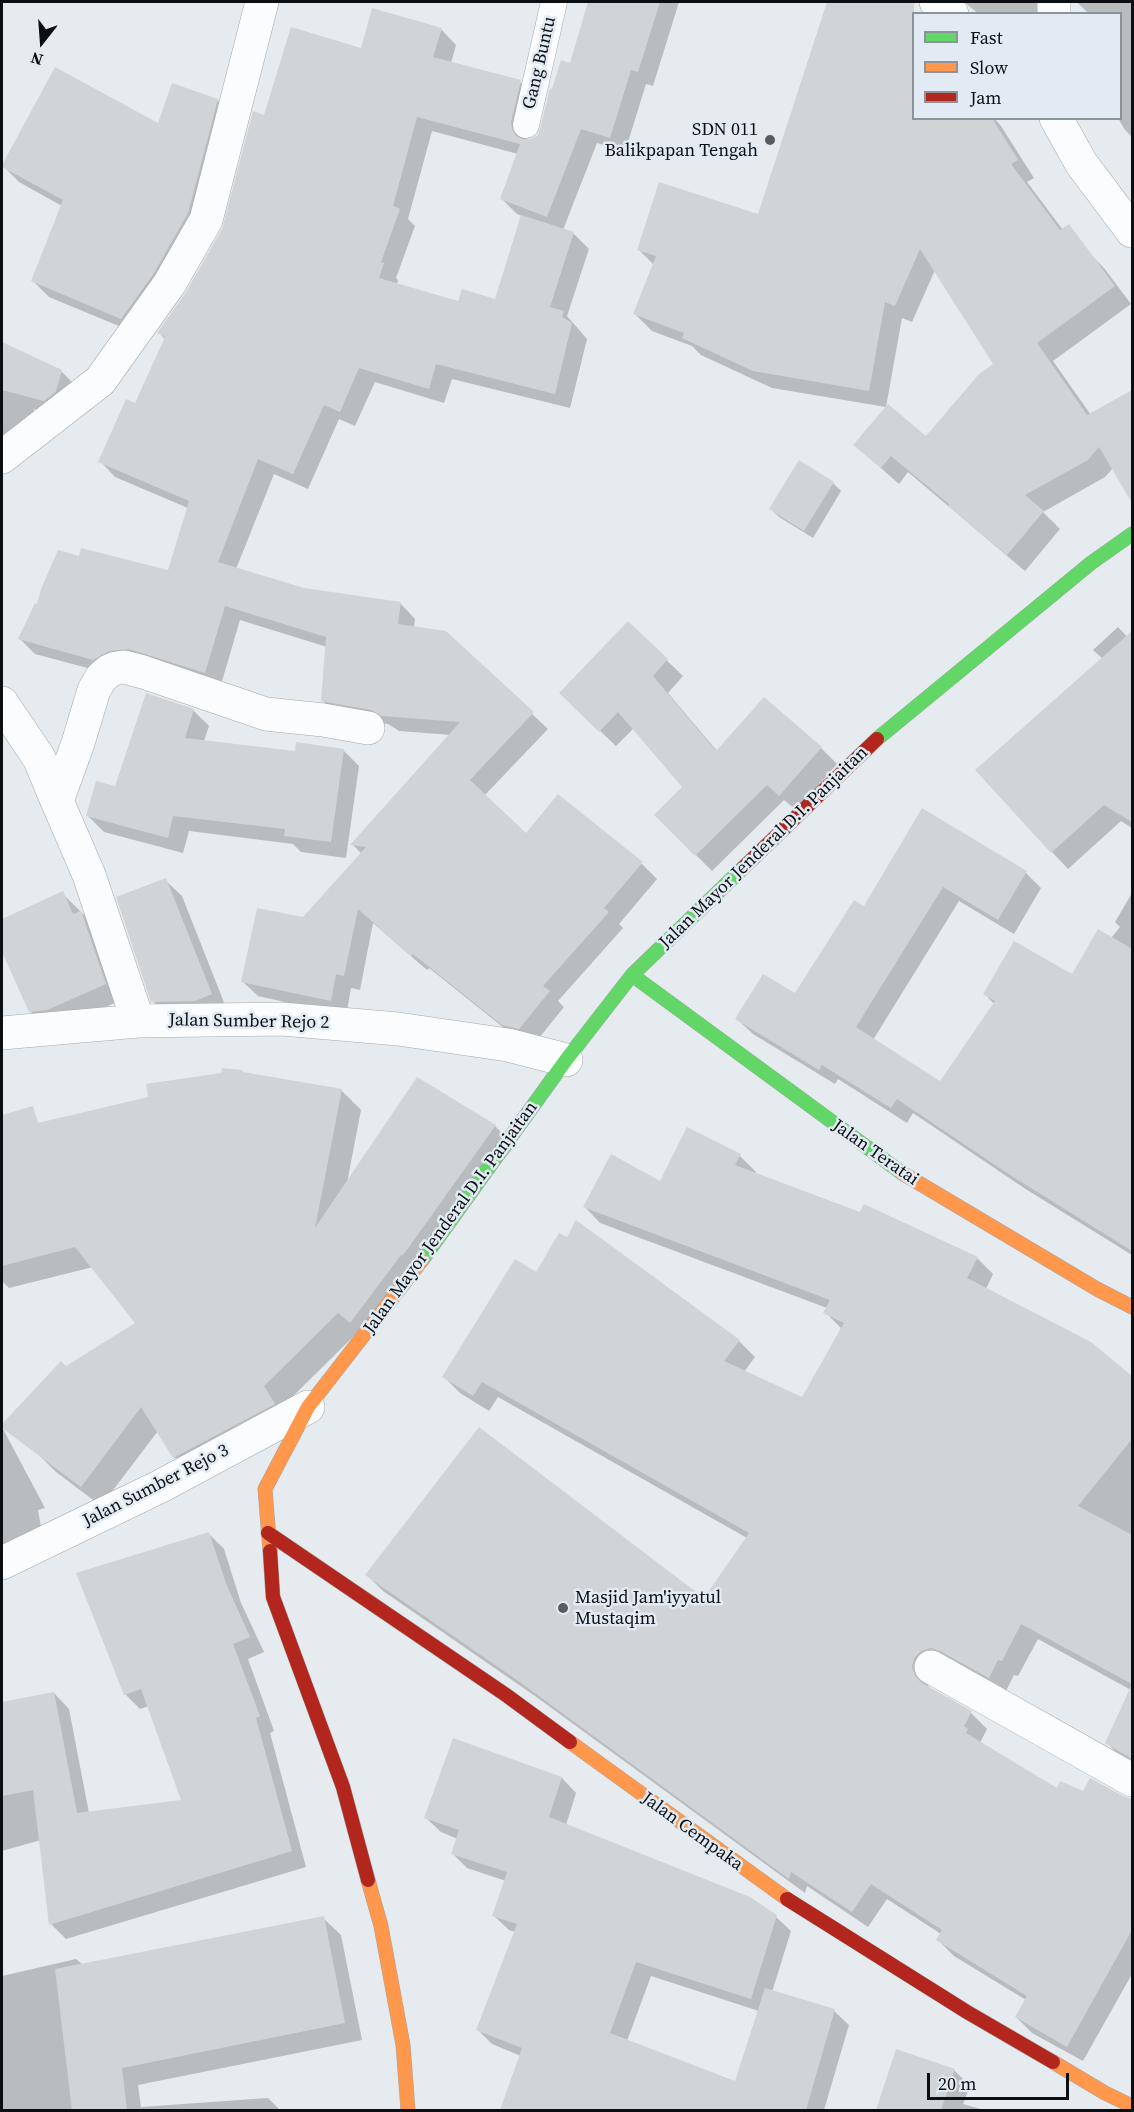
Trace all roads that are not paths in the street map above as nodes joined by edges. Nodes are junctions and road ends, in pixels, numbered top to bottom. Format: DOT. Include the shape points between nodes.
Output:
graph roads {
  1 [pos="262,2"];
  2 [pos="554,2"];
  3 [pos="936,2"];
  4 [pos="949,12"];
  5 [pos="1057,120"];
  6 [pos="526,125"];
  7 [pos="1132,231"];
  8 [pos="2,457"];
  9 [pos="1132,534"];
  10 [pos="2,704"];
  11 [pos="368,728"];
  12 [pos="57,801"];
  13 [pos="632,975"];
  14 [pos="138,1021"];
  15 [pos="2,1033"];
  16 [pos="566,1060"];
  17 [pos="1132,1307"];
  18 [pos="308,1407"];
  19 [pos="268,1533"];
  20 [pos="2,1563"];
  21 [pos="931,1667"];
  22 [pos="1132,1780"];
  23 [pos="1132,2106"];
  24 [pos="408,2110"];
  1 -- 8 [label="street" via="206,220 170,283 100,381"];
  2 -- 6 [label="lane, Gang Buntu"];
  3 -- 4 [label="street"];
  5 -- 7 [label="street" via="1081,163"];
  9 -- 13 [label="main road, Jalan Mayor Jenderal D.I. Panjaitan" via="884,732"];
  10 -- 12 [label="street" via="39,758"];
  11 -- 12 [label="street" via="266,714 143,672 116,668 101,678 94,690"];
  12 -- 14 [label="street" via="89,875"];
  13 -- 16 [label="main road, Jalan Mayor Jenderal D.I. Panjaitan"];
  13 -- 17 [label="main road, Jalan Teratai" via="896,1170"];
  14 -- 15 [label="street, Jalan Sumber Rejo 2"];
  14 -- 16 [label="street, Jalan Sumber Rejo 2" via="282,1019 398,1029 508,1046"];
  16 -- 18 [label="main road, Jalan Mayor Jenderal D.I. Panjaitan" via="424,1258"];
  18 -- 19 [label="main road, Jalan Mayor Jenderal D.I. Panjaitan" via="265,1489"];
  18 -- 20 [label="street, Jalan Sumber Rejo 3"];
  19 -- 23 [label="main road, Jalan Cempaka" via="506,1695 775,1892 967,2012"];
  19 -- 24 [label="main road, Jalan Mayor Jenderal D.I. Panjaitan" via="273,1597 343,1786 381,1926 403,2045"];
  21 -- 22 [label="street"];
}
